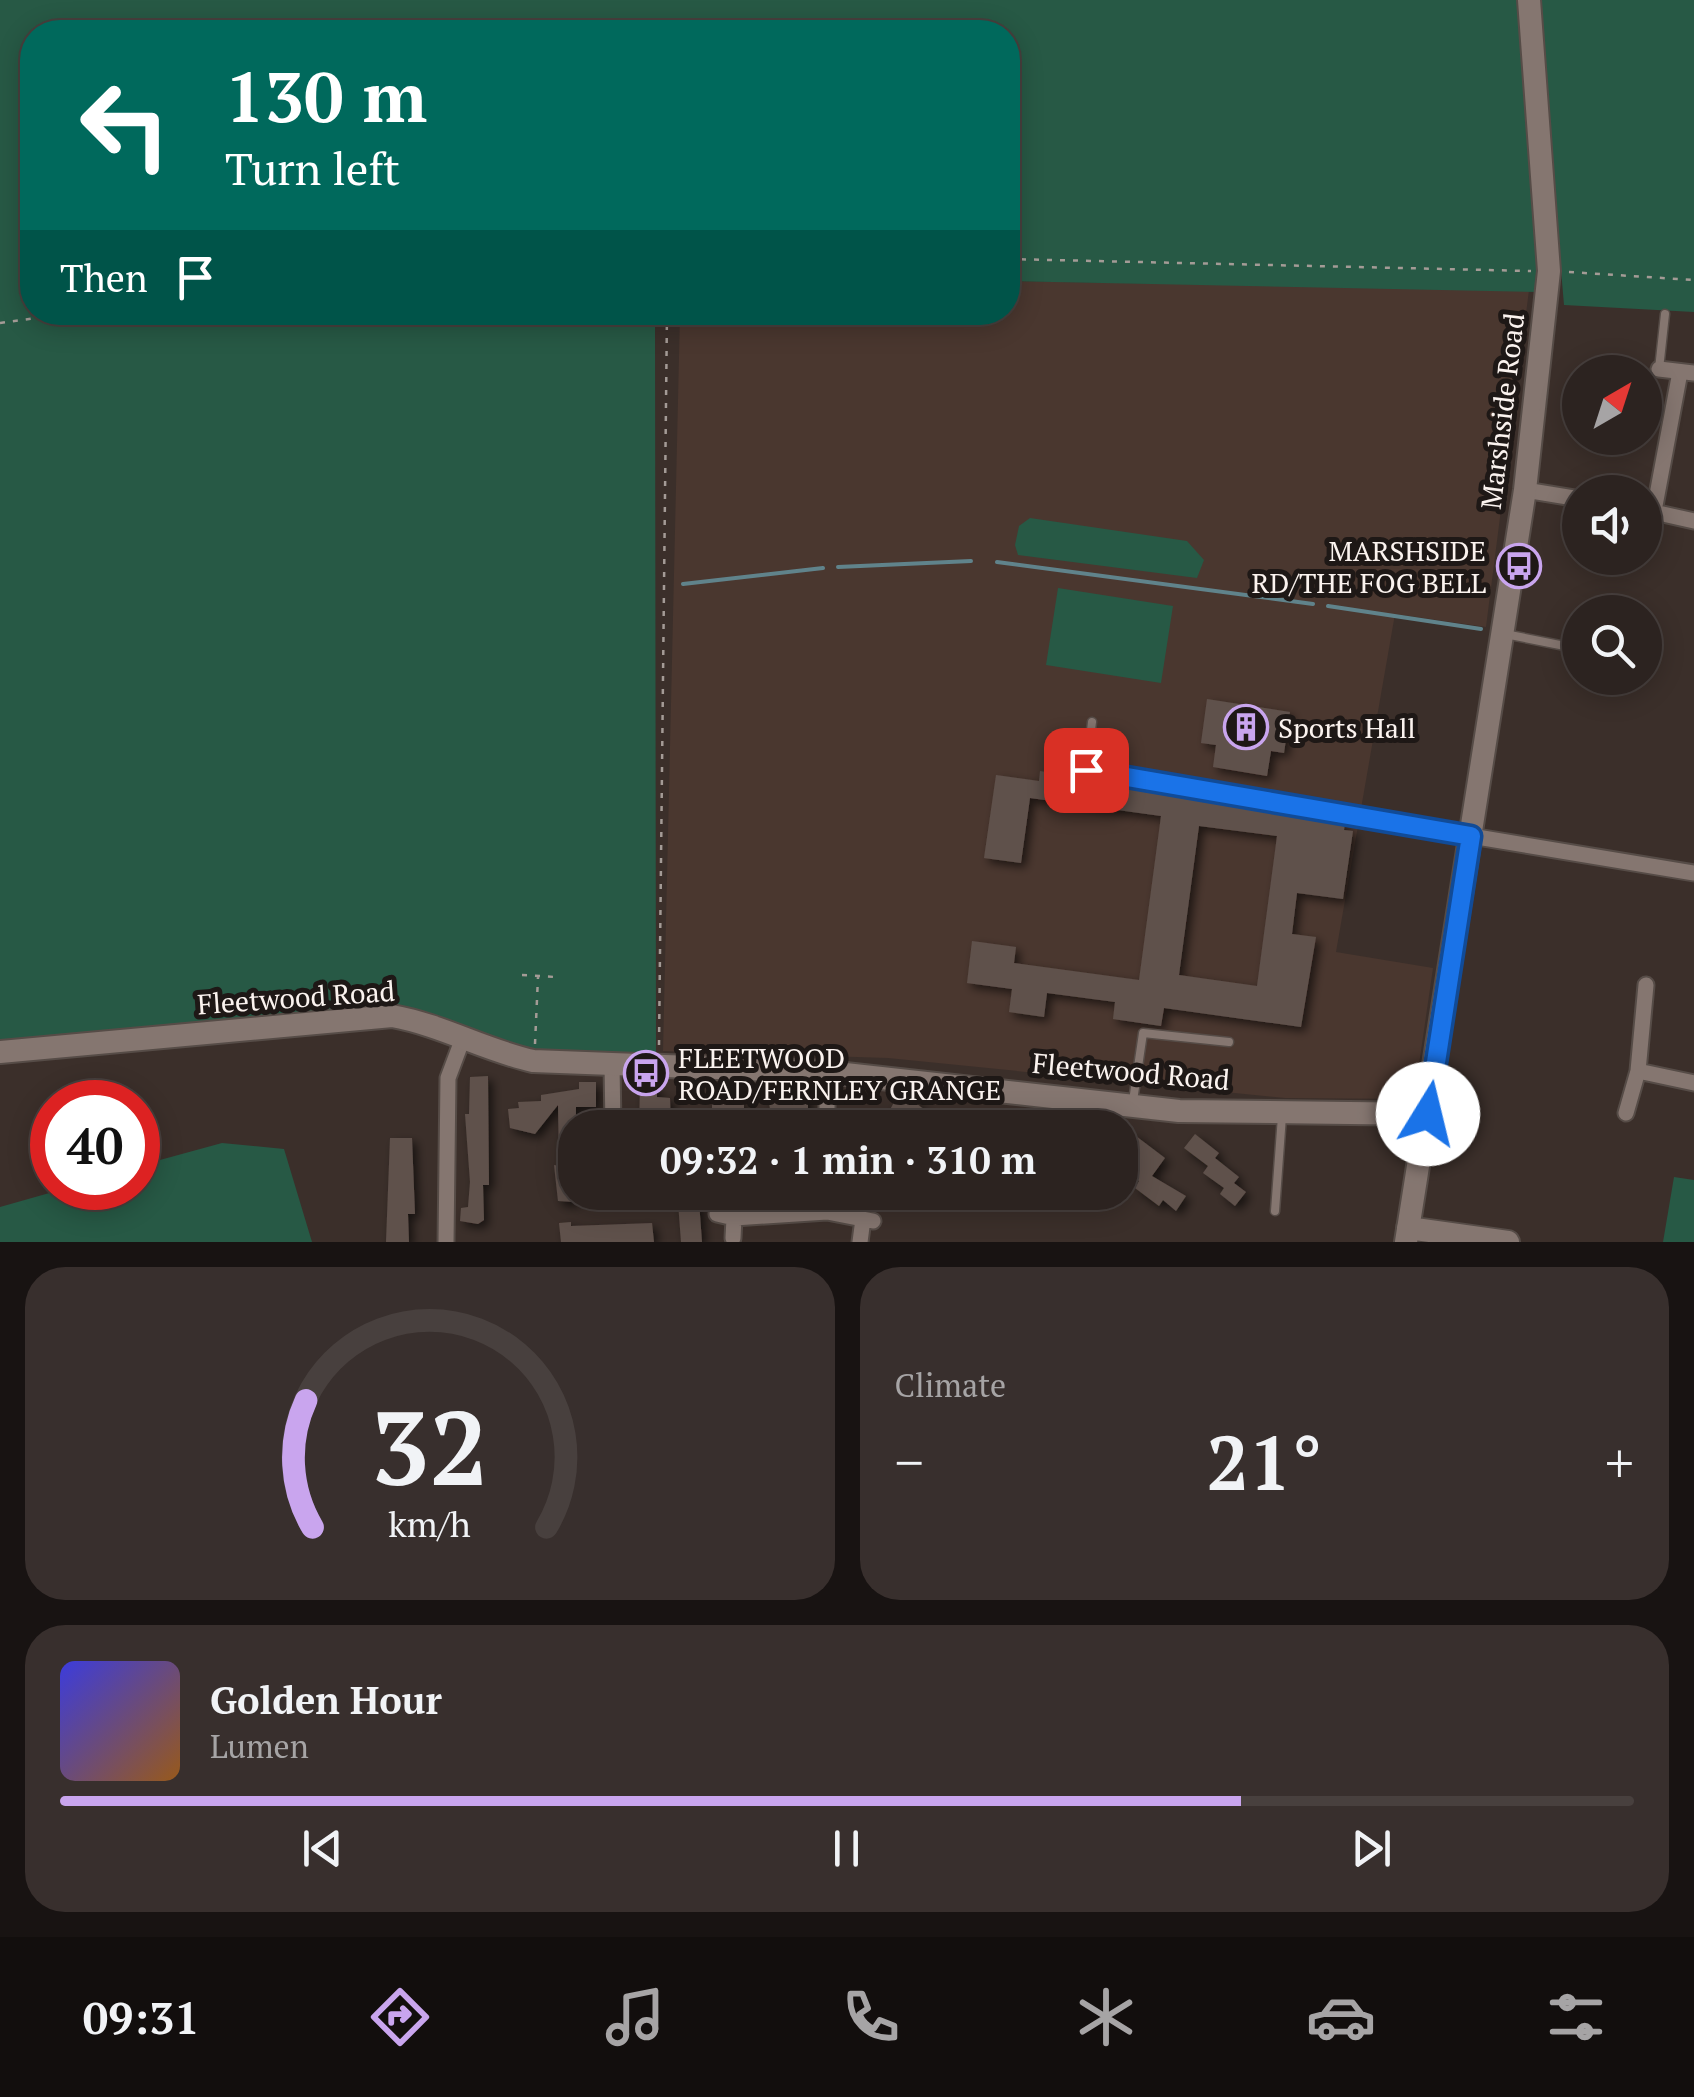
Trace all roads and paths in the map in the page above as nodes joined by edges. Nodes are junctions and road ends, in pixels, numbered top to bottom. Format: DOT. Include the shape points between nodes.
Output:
graph roads {
  1 [pos="1529,0"];
  2 [pos="1020,259"];
  3 [pos="1549,272"];
  4 [pos="1694,280"];
  5 [pos="1665,314"];
  6 [pos="667,325"];
  7 [pos="1660,355"];
  8 [pos="1662,369"];
  9 [pos="1687,372"];
  10 [pos="1660,475"];
  11 [pos="1525,490"];
  12 [pos="1562,496"];
  13 [pos="1662,514"];
  14 [pos="1694,521"];
  15 [pos="1500,634"];
  16 [pos="1562,646"];
  17 [pos="1092,722"];
  18 [pos="1471,836"];
  19 [pos="1694,873"];
  20 [pos="522,975"];
  21 [pos="538,977"];
  22 [pos="555,978"];
  23 [pos="1646,984"];
  24 [pos="463,1038"];
  25 [pos="1229,1042"];
  26 [pos="0,1052"];
  27 [pos="533,1061"];
  28 [pos="612,1064"];
  29 [pos="659,1067"];
  30 [pos="1638,1071"];
  31 [pos="827,1072"];
  32 [pos="1694,1083"];
  33 [pos="1132,1105"];
  34 [pos="613,1110"];
  35 [pos="827,1110"];
  36 [pos="1282,1112"];
  37 [pos="1626,1112"];
  38 [pos="1428,1114"];
  39 [pos="1275,1211"];
  40 [pos="827,1212"];
  41 [pos="717,1214"];
  42 [pos="734,1218"];
  43 [pos="1407,1235"];
  44 [pos="733,1238"];
  45 [pos="446,1242"];
  46 [pos="860,1242"];
  47 [pos="1508,1242"];
  1 -- 3 [label="street, Marshside Road"];
  2 -- 3 [label="path"];
  3 -- 4 [label="path"];
  3 -- 11 [label="street, Marshside Road"];
  5 -- 7 [label="lane"];
  6 -- 29 [label="path"];
  8 -- 9 [label="street"];
  9 -- 10 [label="street"];
  11 -- 12 [label="street"];
  11 -- 15 [label="street, Marshside Road"];
  13 -- 14 [label="street"];
  15 -- 16 [label="lane"];
  15 -- 18 [label="street, Marshside Road"];
  17 -- 18 [label="lane" via="1086,770"];
  18 -- 19 [label="street"];
  18 -- 38 [label="street, Marshside Road"];
  20 -- 21 [label="path"];
  21 -- 22 [label="path"];
  21 -- 27 [label="path"];
  23 -- 30 [label="street"];
  24 -- 26 [label="street, Fleetwood Road" via="392,1016"];
  24 -- 27 [label="street, Fleetwood Road"];
  24 -- 45 [label="street" via="448,1078"];
  25 -- 33 [label="lane" via="1143,1033"];
  27 -- 28 [label="street, Fleetwood Road"];
  28 -- 29 [label="street, Fleetwood Road"];
  28 -- 34 [label="street"];
  29 -- 31 [label="street, Fleetwood Road"];
  30 -- 32 [label="street"];
  30 -- 37 [label="street"];
  31 -- 33 [label="street, Fleetwood Road"];
  31 -- 35 [label="street"];
  33 -- 36 [label="street, Fleetwood Road"];
  36 -- 38 [label="street, Fleetwood Road"];
  36 -- 39 [label="lane"];
  38 -- 43 [label="street, Marshside Road"];
  40 -- 42 [label="street"];
  40 -- 46 [label="street" via="868,1220"];
  41 -- 42 [label="street"];
  42 -- 44 [label="street"];
  43 -- 47 [label="street"];
}
